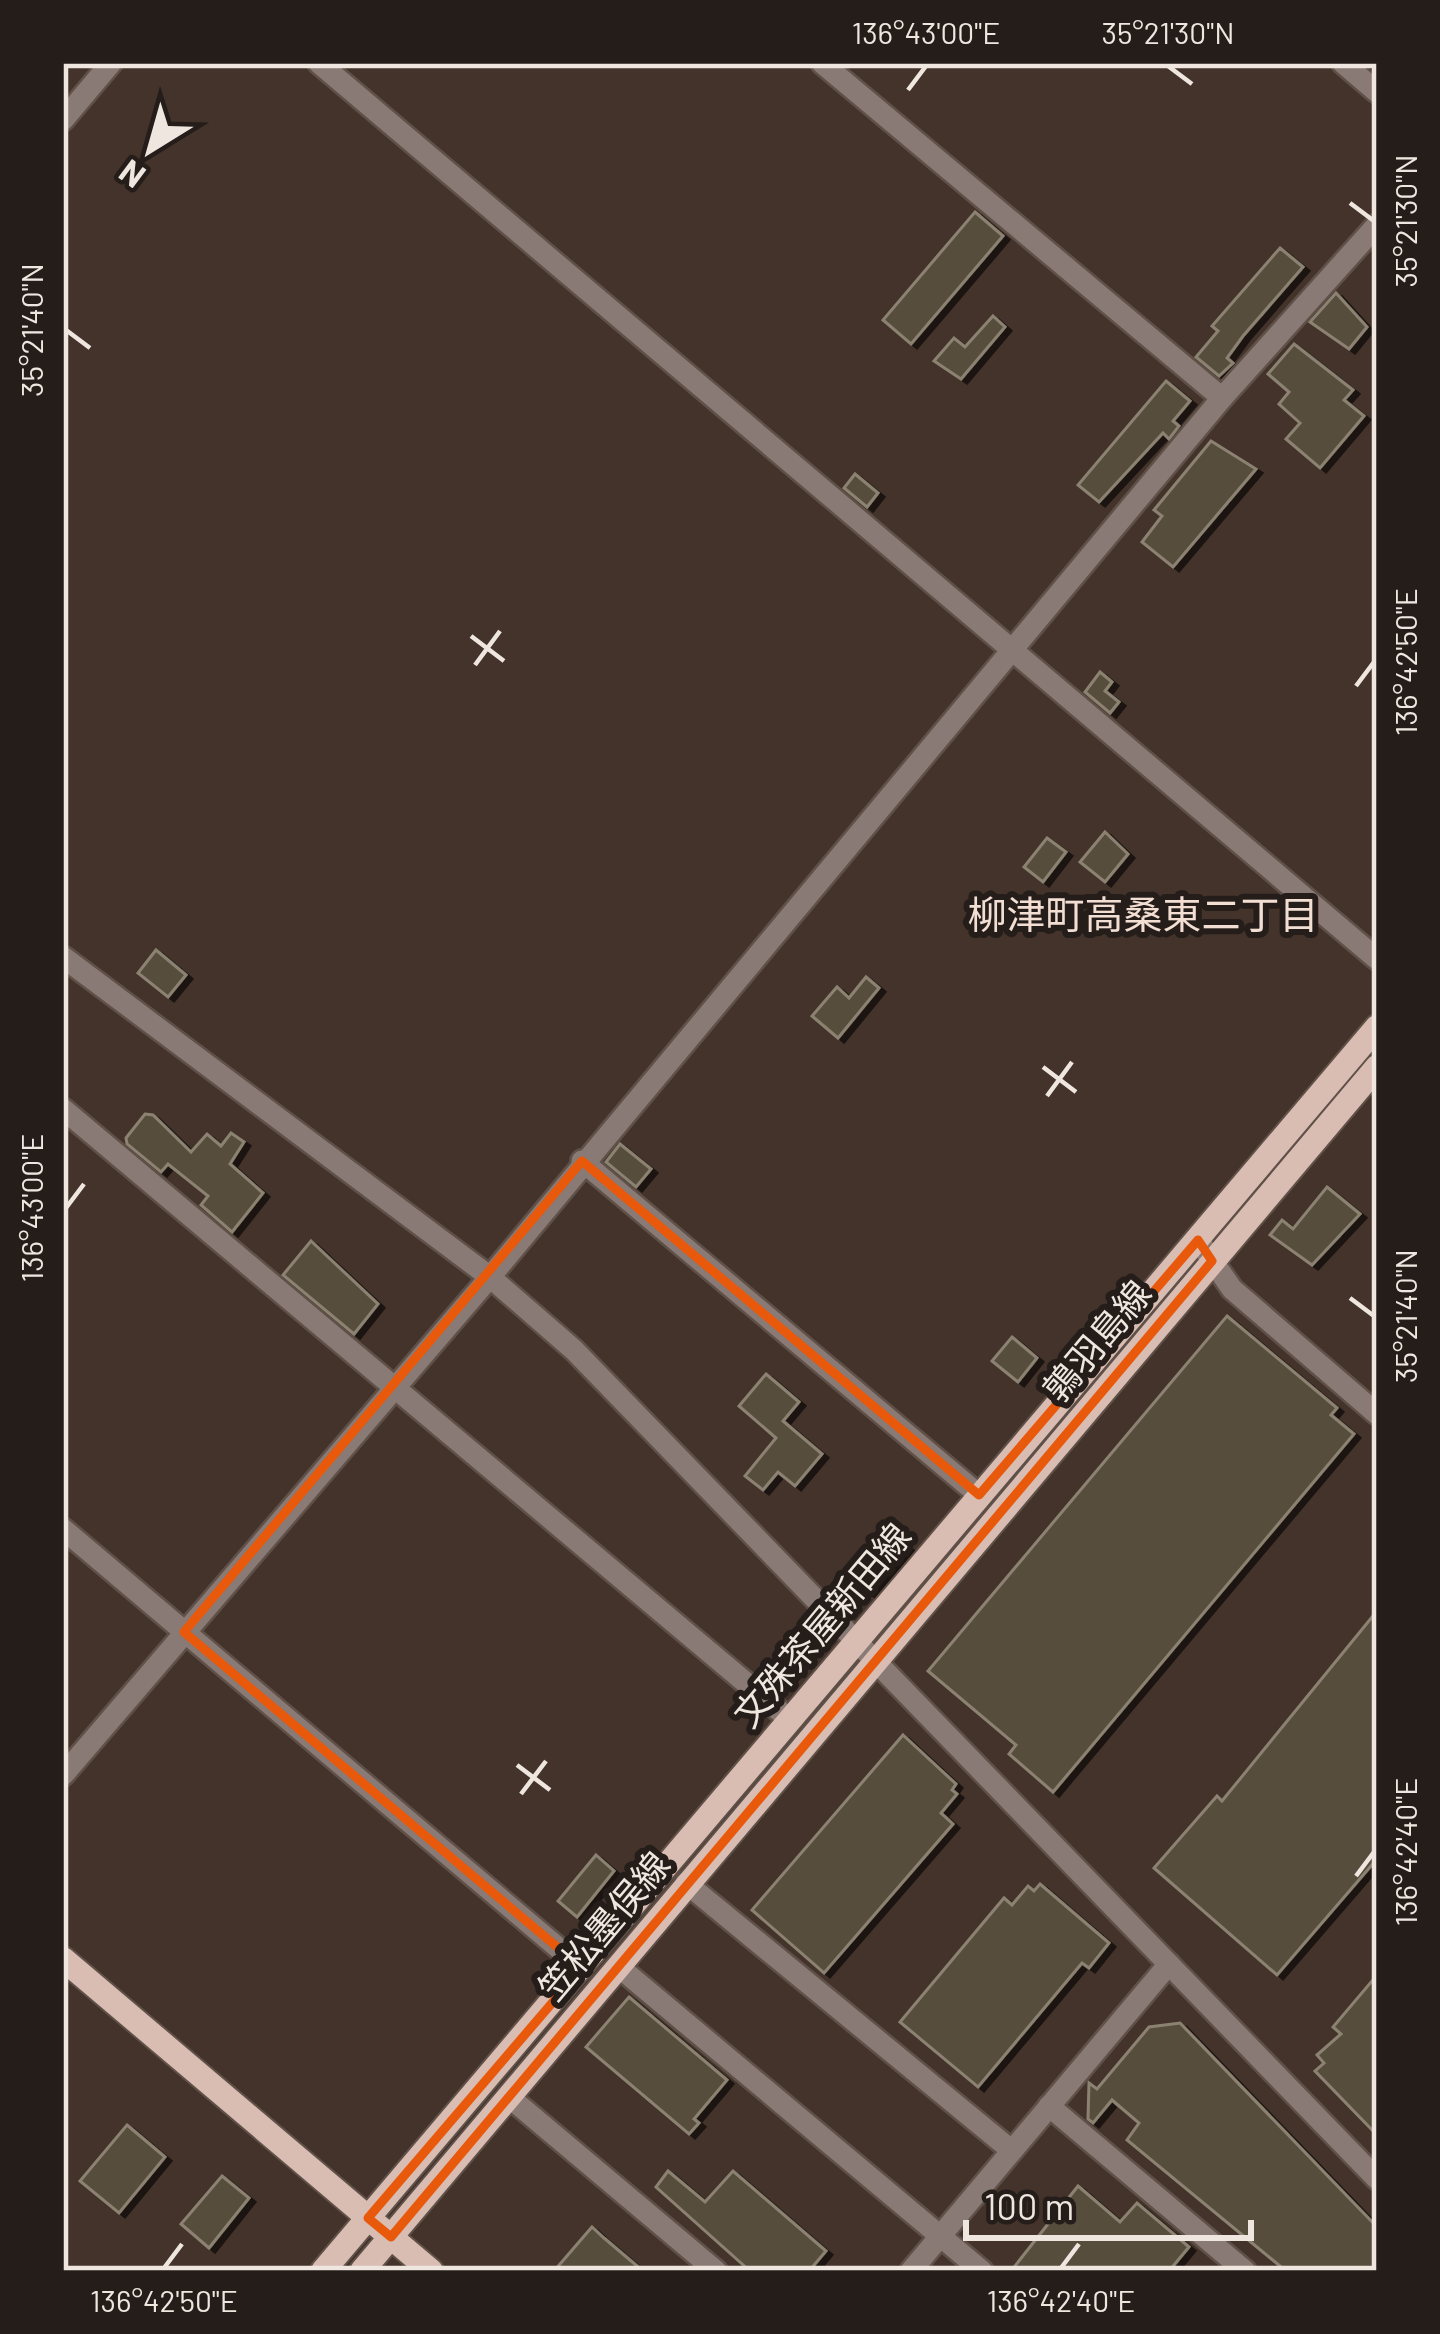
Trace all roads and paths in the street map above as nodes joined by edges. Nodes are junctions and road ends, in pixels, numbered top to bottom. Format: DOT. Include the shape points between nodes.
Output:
graph roads {
  1 [pos="111,63"];
  2 [pos="319,63"];
  3 [pos="822,63"];
  4 [pos="1343,63"];
  5 [pos="1377,92"];
  6 [pos="63,120"];
  7 [pos="1377,225"];
  8 [pos="1222,398"];
  9 [pos="1012,650"];
  10 [pos="63,957"];
  11 [pos="1377,958"];
  12 [pos="1377,1027"];
  13 [pos="1377,1067"];
  14 [pos="63,1108"];
  15 [pos="582,1161"];
  16 [pos="1205,1250"];
  17 [pos="490,1277"];
  18 [pos="395,1387"];
  19 [pos="1377,1414"];
  20 [pos="980,1495"];
  21 [pos="63,1529"];
  22 [pos="184,1632"];
  23 [pos="854,1641"];
  24 [pos="874,1662"];
  25 [pos="789,1719"];
  26 [pos="63,1775"];
  27 [pos="686,1883"];
  28 [pos="63,1959"];
  29 [pos="1169,1964"];
  30 [pos="582,1968"];
  31 [pos="625,1972"];
  32 [pos="508,2096"];
  33 [pos="1049,2106"];
  34 [pos="1011,2150"];
  35 [pos="1377,2179"];
  36 [pos="368,2218"];
  37 [pos="940,2236"];
  38 [pos="391,2237"];
  39 [pos="323,2271"];
  40 [pos="362,2271"];
  41 [pos="431,2271"];
  42 [pos="716,2271"];
  43 [pos="911,2271"];
  44 [pos="982,2271"];
  45 [pos="1245,2271"];
  1 -- 6 [label="street"];
  2 -- 9 [label="street"];
  3 -- 8 [label="street"];
  4 -- 5 [label="street"];
  7 -- 8 [label="street"];
  8 -- 9 [label="street"];
  9 -- 11 [label="street"];
  9 -- 15 [label="street"];
  10 -- 17 [label="street"];
  12 -- 16 [label="main road, 文殊茶屋新田線"];
  13 -- 16 [label="main road, 鶉羽島線"];
  14 -- 18 [label="street"];
  15 -- 17 [label="street"];
  15 -- 20 [label="street"];
  16 -- 19 [label="street" via="1232,1289"];
  16 -- 20 [label="main road, 文殊茶屋新田線"];
  16 -- 24 [label="main road, 鶉羽島線"];
  17 -- 18 [label="street"];
  17 -- 23 [label="street" via="605,1381"];
  18 -- 22 [label="street"];
  18 -- 25 [label="street"];
  20 -- 23 [label="main road, 文殊茶屋新田線"];
  21 -- 22 [label="street"];
  22 -- 26 [label="street"];
  22 -- 30 [label="street"];
  23 -- 24 [label="street"];
  23 -- 25 [label="main road, 文殊茶屋新田線"];
  24 -- 27 [label="main road, 笠松墨俣線"];
  24 -- 29 [label="street"];
  25 -- 30 [label="main road, 文殊茶屋新田線"];
  27 -- 32 [label="main road, 笠松墨俣線"];
  27 -- 34 [label="street"];
  28 -- 36 [label="main road"];
  29 -- 33 [label="street"];
  29 -- 35 [label="street"];
  30 -- 36 [label="main road, 文殊茶屋新田線"];
  31 -- 37 [label="street"];
  32 -- 38 [label="main road, 笠松墨俣線"];
  32 -- 42 [label="street"];
  33 -- 34 [label="street"];
  33 -- 45 [label="street"];
  34 -- 37 [label="street"];
  36 -- 38 [label="main road"];
  36 -- 39 [label="main road, 文殊茶屋新田線"];
  37 -- 43 [label="street"];
  37 -- 44 [label="street"];
  38 -- 40 [label="main road"];
  38 -- 41 [label="main road"];
}
